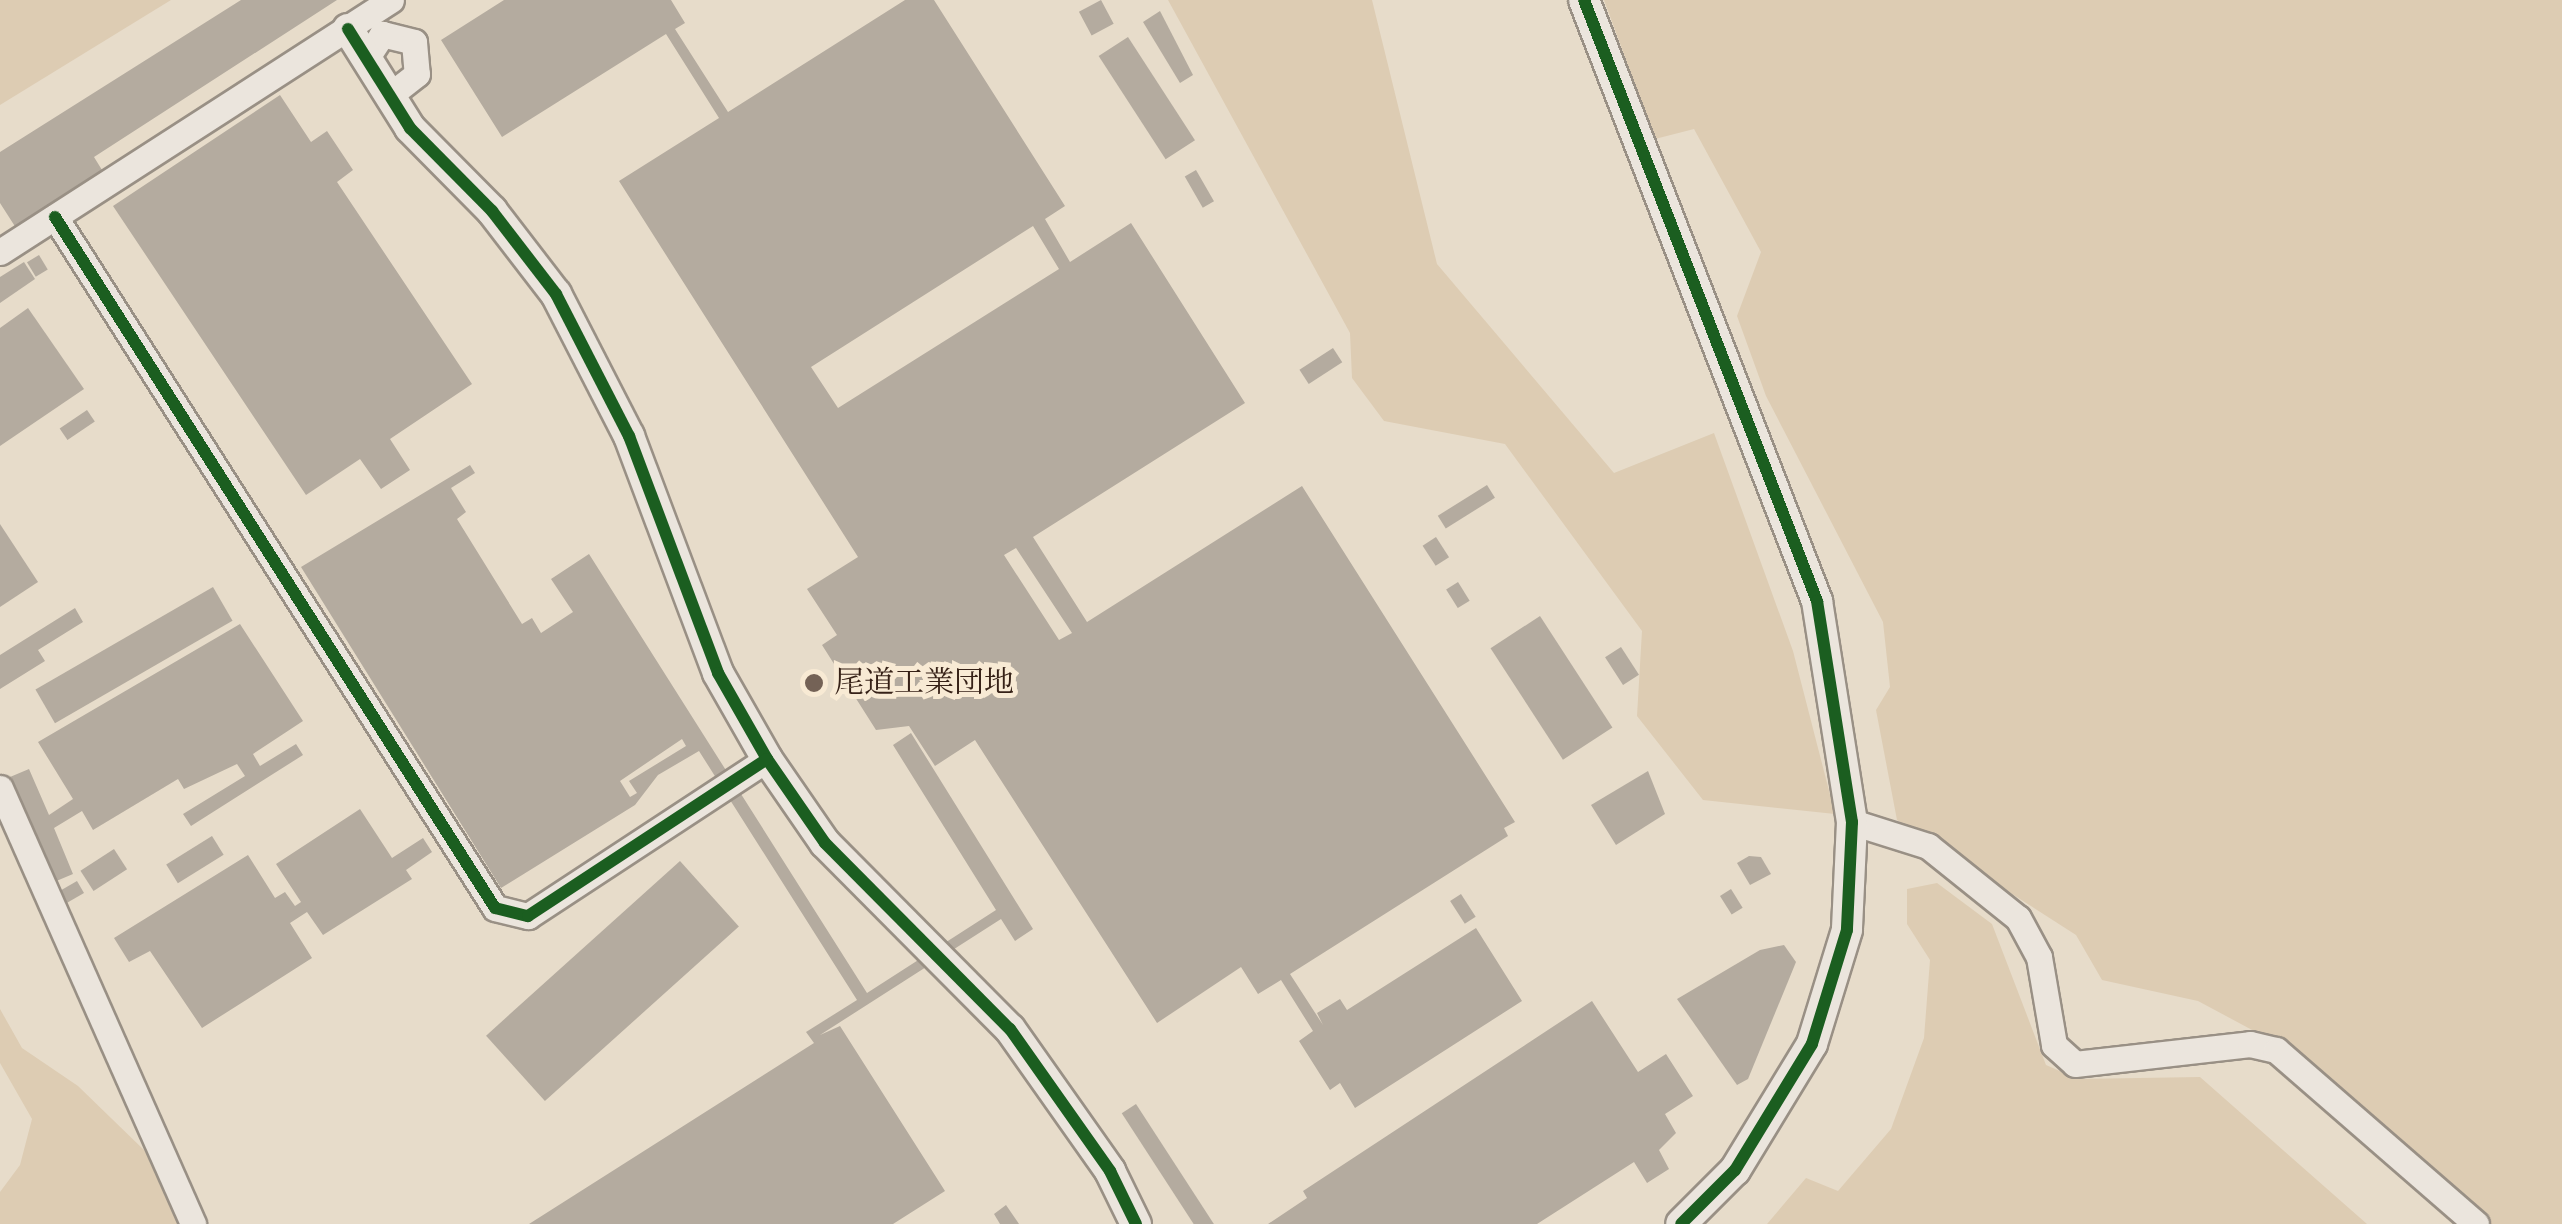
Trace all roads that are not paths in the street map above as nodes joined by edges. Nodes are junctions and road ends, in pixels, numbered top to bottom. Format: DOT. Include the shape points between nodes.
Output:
graph roads {
  1 [pos="391,0"];
  2 [pos="1584,0"];
  3 [pos="348,29"];
  4 [pos="366,59"];
  5 [pos="388,96"];
  6 [pos="55,217"];
  7 [pos="0,252"];
  8 [pos="768,759"];
  9 [pos="0,788"];
  10 [pos="1852,822"];
  11 [pos="193,1224"];
  12 [pos="1136,1224"];
  13 [pos="1681,1224"];
  14 [pos="2476,1224"];
  1 -- 3 [label="street"];
  2 -- 10 [label="street" via="1818,601"];
  3 -- 4 [label="street"];
  3 -- 6 [label="street"];
  4 -- 5 [label="street"];
  4 -- 5 [label="street" via="382,34 414,42 416,74"];
  5 -- 8 [label="street" via="556,294 644,472 718,673"];
  6 -- 7 [label="street"];
  6 -- 8 [label="street" via="495,908 528,916"];
  8 -- 12 [label="street" via="825,843 1010,1029 1110,1171"];
  9 -- 11 [label="street"];
  10 -- 13 [label="street" via="1847,930 1812,1044 1735,1170"];
  10 -- 14 [label="street" via="1928,846 2018,918 2038,958 2054,1045 2074,1064 2250,1044 2276,1050"];
}
